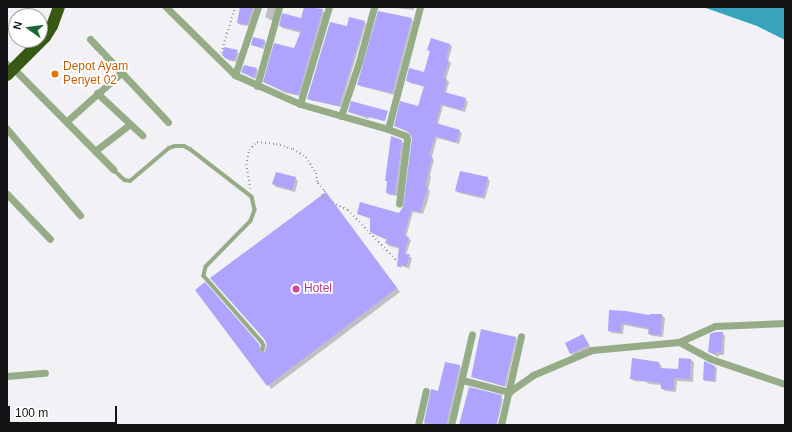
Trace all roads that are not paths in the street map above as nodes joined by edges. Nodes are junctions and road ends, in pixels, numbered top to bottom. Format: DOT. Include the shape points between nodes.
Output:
graph roads {
  1 [pos="59,7"];
  2 [pos="166,7"];
  3 [pos="258,7"];
  4 [pos="279,7"];
  5 [pos="328,7"];
  6 [pos="374,7"];
  7 [pos="420,7"];
  8 [pos="90,39"];
  9 [pos="9,68"];
  10 [pos="122,72"];
  11 [pos="235,75"];
  12 [pos="257,86"];
  13 [pos="97,93"];
  14 [pos="300,104"];
  15 [pos="341,116"];
  16 [pos="67,122"];
  17 [pos="168,122"];
  18 [pos="130,124"];
  19 [pos="7,129"];
  20 [pos="388,129"];
  21 [pos="142,135"];
  22 [pos="95,151"];
  23 [pos="113,169"];
  24 [pos="7,194"];
  25 [pos="399,204"];
  26 [pos="80,215"];
  27 [pos="50,239"];
  28 [pos="785,323"];
  29 [pos="472,334"];
  30 [pos="521,336"];
  31 [pos="679,342"];
  32 [pos="263,350"];
  33 [pos="46,373"];
  34 [pos="7,376"];
  35 [pos="462,380"];
  36 [pos="785,384"];
  37 [pos="426,391"];
  38 [pos="509,392"];
  39 [pos="418,425"];
  40 [pos="451,425"];
  41 [pos="501,425"];
  1 -- 9 [label="highway" via="45,37"];
  2 -- 11 [label="street"];
  3 -- 11 [label="street"];
  4 -- 12 [label="street"];
  5 -- 14 [label="street"];
  6 -- 15 [label="street"];
  7 -- 20 [label="street"];
  8 -- 10 [label="street"];
  9 -- 16 [label="street"];
  10 -- 13 [label="street"];
  10 -- 17 [label="street"];
  11 -- 12 [label="street"];
  12 -- 14 [label="street"];
  13 -- 16 [label="street"];
  13 -- 18 [label="street"];
  14 -- 15 [label="street"];
  15 -- 20 [label="street"];
  16 -- 22 [label="street"];
  18 -- 21 [label="street"];
  18 -- 22 [label="street"];
  19 -- 26 [label="street"];
  20 -- 25 [label="street" via="406,136 407,139"];
  22 -- 23 [label="street"];
  23 -- 32 [label="lane" via="125,180 130,181 169,148 184,146 252,197 255,210 251,221 206,267 204,276 262,342"];
  24 -- 27 [label="street"];
  28 -- 31 [label="street" via="715,326"];
  29 -- 35 [label="street"];
  30 -- 38 [label="street"];
  31 -- 36 [label="street" via="711,359"];
  31 -- 38 [label="street" via="592,350 533,375"];
  33 -- 34 [label="street"];
  35 -- 38 [label="street"];
  35 -- 40 [label="street"];
  37 -- 39 [label="street"];
  38 -- 41 [label="street"];
}
